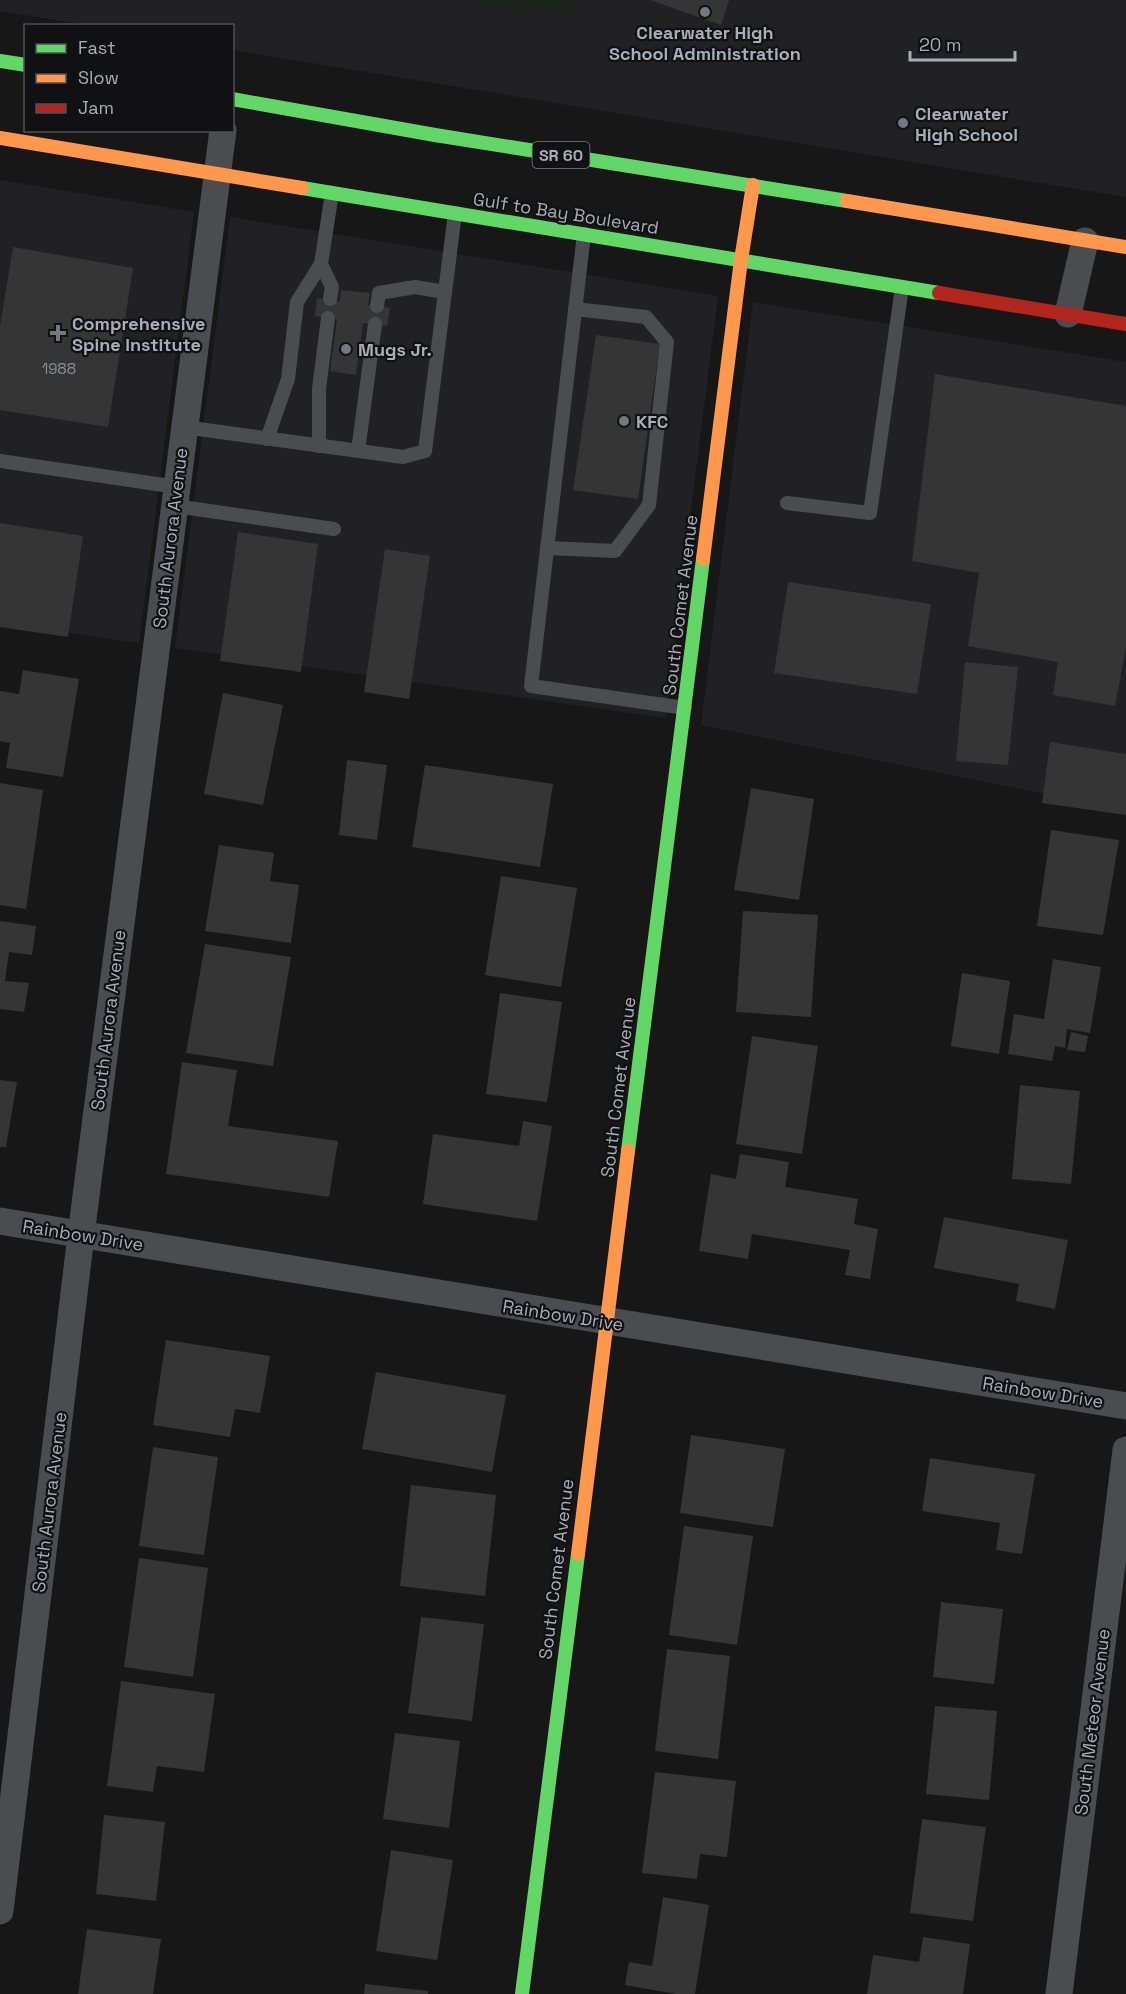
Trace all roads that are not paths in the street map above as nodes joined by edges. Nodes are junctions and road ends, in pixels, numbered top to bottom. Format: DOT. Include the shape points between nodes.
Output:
graph roads {
  1 [pos="0,61"];
  2 [pos="24,65"];
  3 [pos="234,99"];
  4 [pos="223,132"];
  5 [pos="0,138"];
  6 [pos="218,174"];
  7 [pos="753,184"];
  8 [pos="332,193"];
  9 [pos="454,213"];
  10 [pos="584,234"];
  11 [pos="1085,241"];
  12 [pos="1126,247"];
  13 [pos="741,260"];
  14 [pos="321,264"];
  15 [pos="902,286"];
  16 [pos="445,292"];
  17 [pos="330,300"];
  18 [pos="377,306"];
  19 [pos="575,309"];
  20 [pos="1068,314"];
  21 [pos="328,318"];
  22 [pos="375,324"];
  23 [pos="1126,324"];
  24 [pos="184,427"];
  25 [pos="267,439"];
  26 [pos="319,446"];
  27 [pos="358,451"];
  28 [pos="0,461"];
  29 [pos="176,497"];
  30 [pos="787,503"];
  31 [pos="334,529"];
  32 [pos="547,548"];
  33 [pos="685,708"];
  34 [pos="0,1221"];
  35 [pos="81,1234"];
  36 [pos="605,1322"];
  37 [pos="1126,1406"];
  38 [pos="1126,1450"];
  39 [pos="0,1911"];
  40 [pos="522,1994"];
  41 [pos="1059,1994"];
  1 -- 2 [label="main road"];
  3 -- 7 [label="main road, SR 60"];
  4 -- 6 [label="street, South Aurora Avenue"];
  5 -- 6 [label="main road, Gulf to Bay Boulevard"];
  6 -- 8 [label="main road, Gulf to Bay Boulevard"];
  6 -- 24 [label="street, South Aurora Avenue"];
  7 -- 11 [label="main road, SR 60"];
  7 -- 13 [label="main road, South Comet Avenue"];
  8 -- 9 [label="main road, Gulf to Bay Boulevard"];
  8 -- 14 [label="lane"];
  9 -- 10 [label="main road, Gulf to Bay Boulevard"];
  9 -- 16 [label="lane"];
  10 -- 13 [label="main road, Gulf to Bay Boulevard"];
  10 -- 19 [label="lane"];
  11 -- 12 [label="main road, SR 60"];
  11 -- 20 [label="street"];
  13 -- 15 [label="main road, Gulf to Bay Boulevard"];
  13 -- 33 [label="main road, South Comet Avenue"];
  14 -- 17 [label="lane" via="332,287"];
  14 -- 25 [label="lane" via="297,302 288,379"];
  15 -- 20 [label="main road, Gulf to Bay Boulevard"];
  15 -- 30 [label="lane" via="870,513"];
  16 -- 18 [label="lane" via="416,287 379,293"];
  16 -- 27 [label="lane" via="425,451 403,457"];
  19 -- 32 [label="lane"];
  19 -- 32 [label="lane" via="646,317 667,342 649,505 615,551"];
  20 -- 23 [label="main road, Gulf to Bay Boulevard"];
  21 -- 26 [label="lane" via="319,389"];
  22 -- 27 [label="lane"];
  24 -- 25 [label="lane"];
  24 -- 29 [label="street, South Aurora Avenue"];
  25 -- 26 [label="lane"];
  26 -- 27 [label="lane"];
  28 -- 29 [label="lane"];
  29 -- 31 [label="lane"];
  29 -- 35 [label="street, South Aurora Avenue"];
  32 -- 33 [label="lane" via="531,686"];
  33 -- 36 [label="main road, South Comet Avenue"];
  34 -- 35 [label="street, Rainbow Drive"];
  35 -- 36 [label="street, Rainbow Drive"];
  35 -- 39 [label="street, South Aurora Avenue"];
  36 -- 37 [label="street, Rainbow Drive"];
  36 -- 40 [label="main road, South Comet Avenue"];
  38 -- 41 [label="street, South Meteor Avenue"];
}
